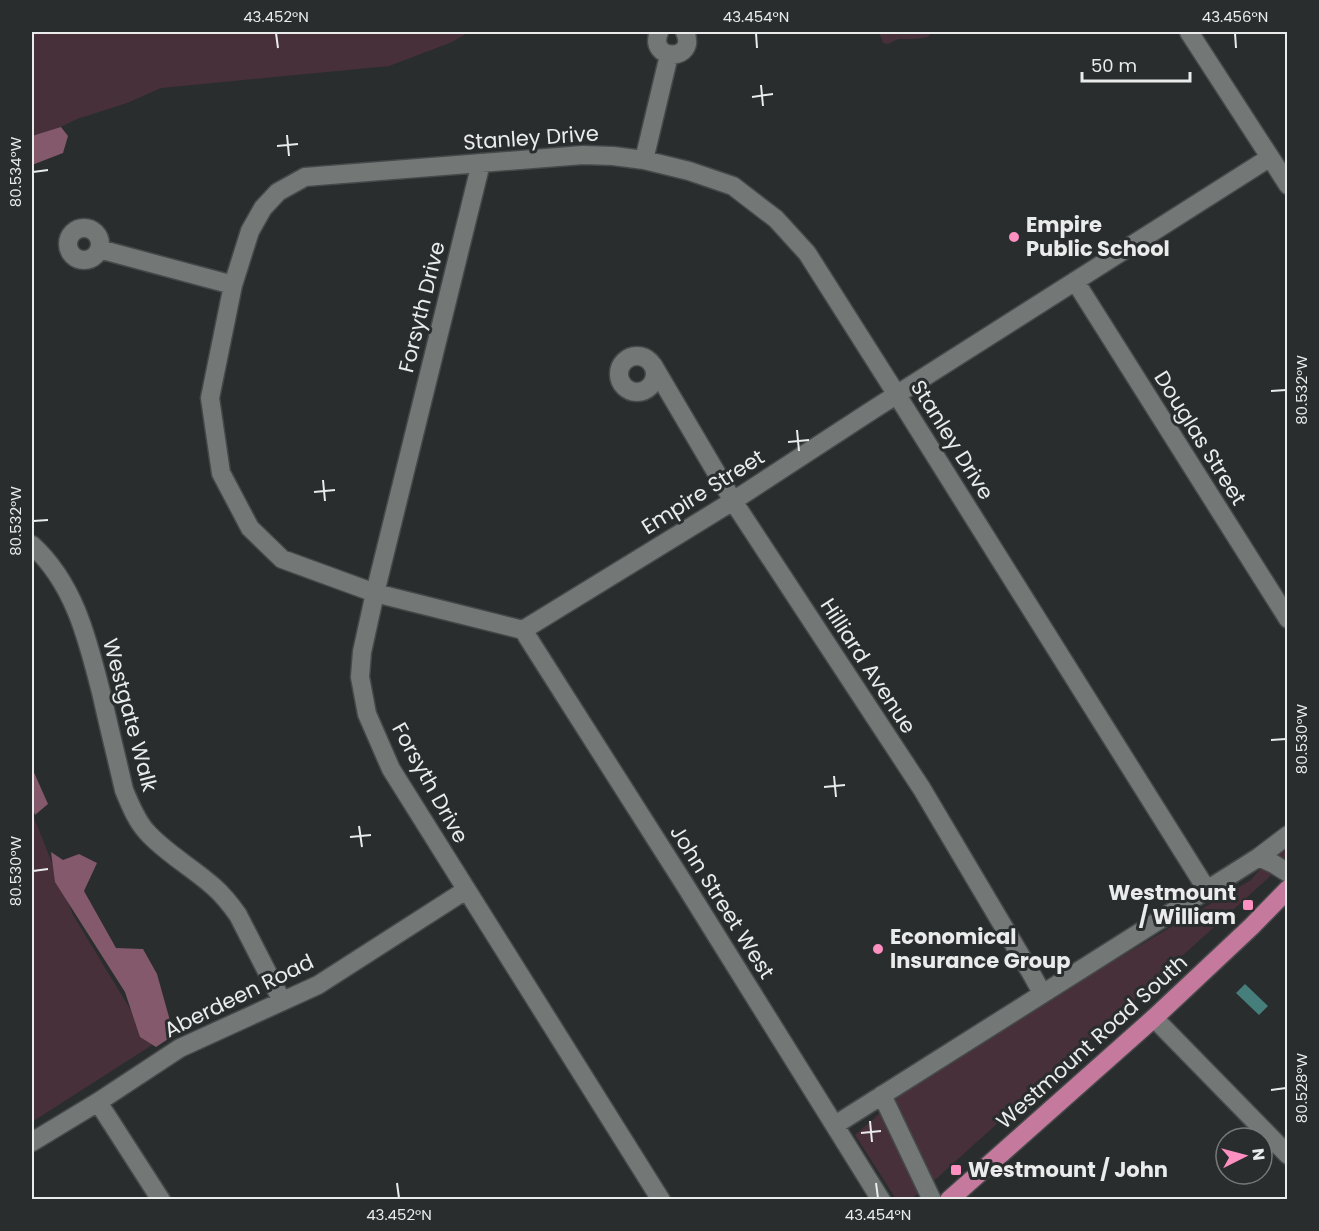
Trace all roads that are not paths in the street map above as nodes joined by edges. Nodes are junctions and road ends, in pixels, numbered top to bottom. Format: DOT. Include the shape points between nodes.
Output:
graph roads {
  1 [pos="659,32"];
  2 [pos="685,32"];
  3 [pos="1189,32"];
  4 [pos="669,55"];
  5 [pos="1269,158"];
  6 [pos="644,160"];
  7 [pos="481,163"];
  8 [pos="1287,185"];
  9 [pos="99,249"];
  10 [pos="1075,281"];
  11 [pos="233,285"];
  12 [pos="653,366"];
  13 [pos="897,395"];
  14 [pos="733,501"];
  15 [pos="32,545"];
  16 [pos="375,593"];
  17 [pos="1287,619"];
  18 [pos="523,630"];
  19 [pos="1287,835"];
  20 [pos="1259,857"];
  21 [pos="1287,873"];
  22 [pos="1287,889"];
  23 [pos="466,890"];
  24 [pos="1207,890"];
  25 [pos="1042,993"];
  26 [pos="282,1001"];
  27 [pos="1154,1018"];
  28 [pos="882,1095"];
  29 [pos="98,1102"];
  30 [pos="835,1125"];
  31 [pos="32,1143"];
  32 [pos="1287,1155"];
  33 [pos="161,1200"];
  34 [pos="661,1200"];
  35 [pos="881,1200"];
  36 [pos="932,1200"];
  37 [pos="949,1200"];
  1 -- 4 [label="street" via="659,47"];
  2 -- 4 [label="street" via="688,40 684,50"];
  3 -- 5 [label="street"];
  4 -- 6 [label="street"];
  5 -- 8 [label="street"];
  5 -- 10 [label="street, Empire Street"];
  6 -- 7 [label="street, Stanley Drive" via="583,155"];
  6 -- 13 [label="street, Stanley Drive" via="733,186 776,219 807,253"];
  7 -- 11 [label="street, Stanley Drive" via="305,177 278,192 263,208 250,231"];
  7 -- 16 [label="street, Forsyth Drive"];
  9 -- 11 [label="street"];
  10 -- 13 [label="street, Empire Street"];
  10 -- 17 [label="street, Douglas Street"];
  11 -- 16 [label="street, Stanley Drive" via="210,398 221,472 250,528 282,560"];
  12 -- 14 [label="street, Hilliard Avenue"];
  13 -- 14 [label="street, Empire Street"];
  13 -- 24 [label="street, Stanley Drive"];
  14 -- 18 [label="street, Empire Street"];
  14 -- 25 [label="street, Hilliard Avenue" via="922,789"];
  15 -- 26 [label="street, Westgate Walk" via="54,569 76,609 133,811 145,830 228,902"];
  16 -- 18 [label="street, Stanley Drive"];
  16 -- 23 [label="street, Forsyth Drive" via="360,677 367,714 391,768"];
  18 -- 30 [label="street, John Street West"];
  19 -- 20 [label="street"];
  20 -- 21 [label="street"];
  20 -- 24 [label="street"];
  22 -- 27 [label="main road, Westmount Road South"];
  23 -- 26 [label="street, Aberdeen Road" via="318,985"];
  23 -- 34 [label="street, Forsyth Drive"];
  24 -- 25 [label="street"];
  25 -- 28 [label="street"];
  26 -- 29 [label="street, Aberdeen Road" via="180,1048"];
  27 -- 32 [label="street"];
  27 -- 37 [label="main road, Westmount Road South"];
  28 -- 30 [label="street"];
  28 -- 36 [label="street"];
  29 -- 31 [label="street, Aberdeen Road"];
  29 -- 33 [label="street"];
  30 -- 35 [label="street, John Street West"];
}
